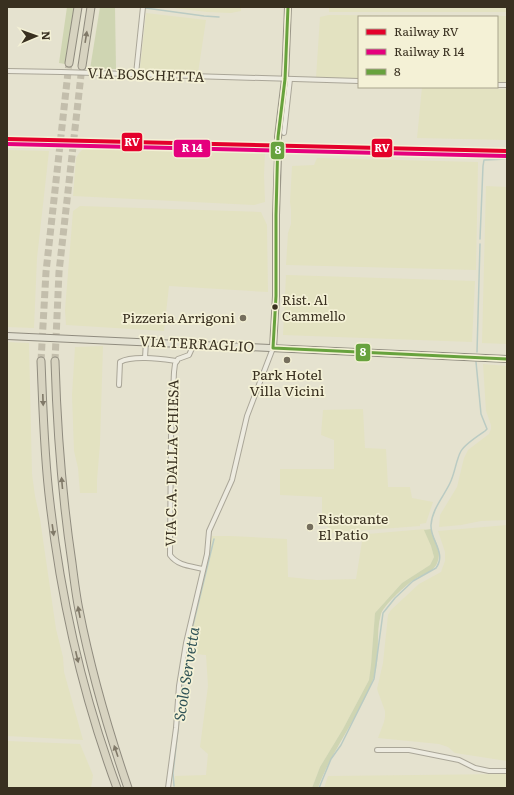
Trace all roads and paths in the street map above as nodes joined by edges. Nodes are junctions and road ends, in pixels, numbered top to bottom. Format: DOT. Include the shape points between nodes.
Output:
graph roads {
  1 [pos="78,7"];
  2 [pos="91,7"];
  3 [pos="288,7"];
  4 [pos="143,9"];
  5 [pos="69,63"];
  6 [pos="82,66"];
  7 [pos="7,71"];
  8 [pos="136,74"];
  9 [pos="288,79"];
  10 [pos="358,81"];
  11 [pos="284,133"];
  12 [pos="278,137"];
  13 [pos="278,156"];
  14 [pos="7,336"];
  15 [pos="146,341"];
  16 [pos="194,344"];
  17 [pos="273,348"];
  18 [pos="145,358"];
  19 [pos="507,359"];
  20 [pos="41,361"];
  21 [pos="55,361"];
  22 [pos="177,361"];
  23 [pos="120,385"];
  24 [pos="204,569"];
  25 [pos="377,750"];
  26 [pos="507,771"];
  27 [pos="117,788"];
  28 [pos="128,788"];
  29 [pos="168,788"];
  1 -- 5 [label="highway"];
  6 -- 2 [label="highway, one-way"];
  3 -- 9 [label="street"];
  4 -- 8 [label="street"];
  7 -- 8 [label="street, VIA BOSCHETTA, bridge"];
  8 -- 9 [label="street, VIA BOSCHETTA"];
  9 -- 10 [label="street, VIA BOSCHETTA"];
  9 -- 11 [label="street"];
  9 -- 12 [label="street"];
  13 -- 17 [label="street"];
  14 -- 15 [label="main road, VIA TERRAGLIO"];
  15 -- 16 [label="main road, VIA TERRAGLIO"];
  15 -- 18 [label="street"];
  16 -- 17 [label="main road, VIA TERRAGLIO"];
  16 -- 22 [label="street, VIA C.A. DALLA CHIESA" via="191,353"];
  17 -- 19 [label="main road, VIA TERRAGLIO"];
  17 -- 24 [label="street" via="247,416 232,480 210,532"];
  18 -- 22 [label="street"];
  18 -- 23 [label="street" via="126,358 120,362"];
  20 -- 27 [label="highway, one-way" via="50,503 66,611 98,736"];
  28 -- 21 [label="highway, one-way" via="94,677 79,610 64,505 57,432"];
  22 -- 24 [label="street, VIA C.A. DALLA CHIESA" via="172,393 170,555 180,564"];
  24 -- 29 [label="street" via="186,643"];
  25 -- 26 [label="street" via="409,750 459,760 475,768 489,771"];
}
